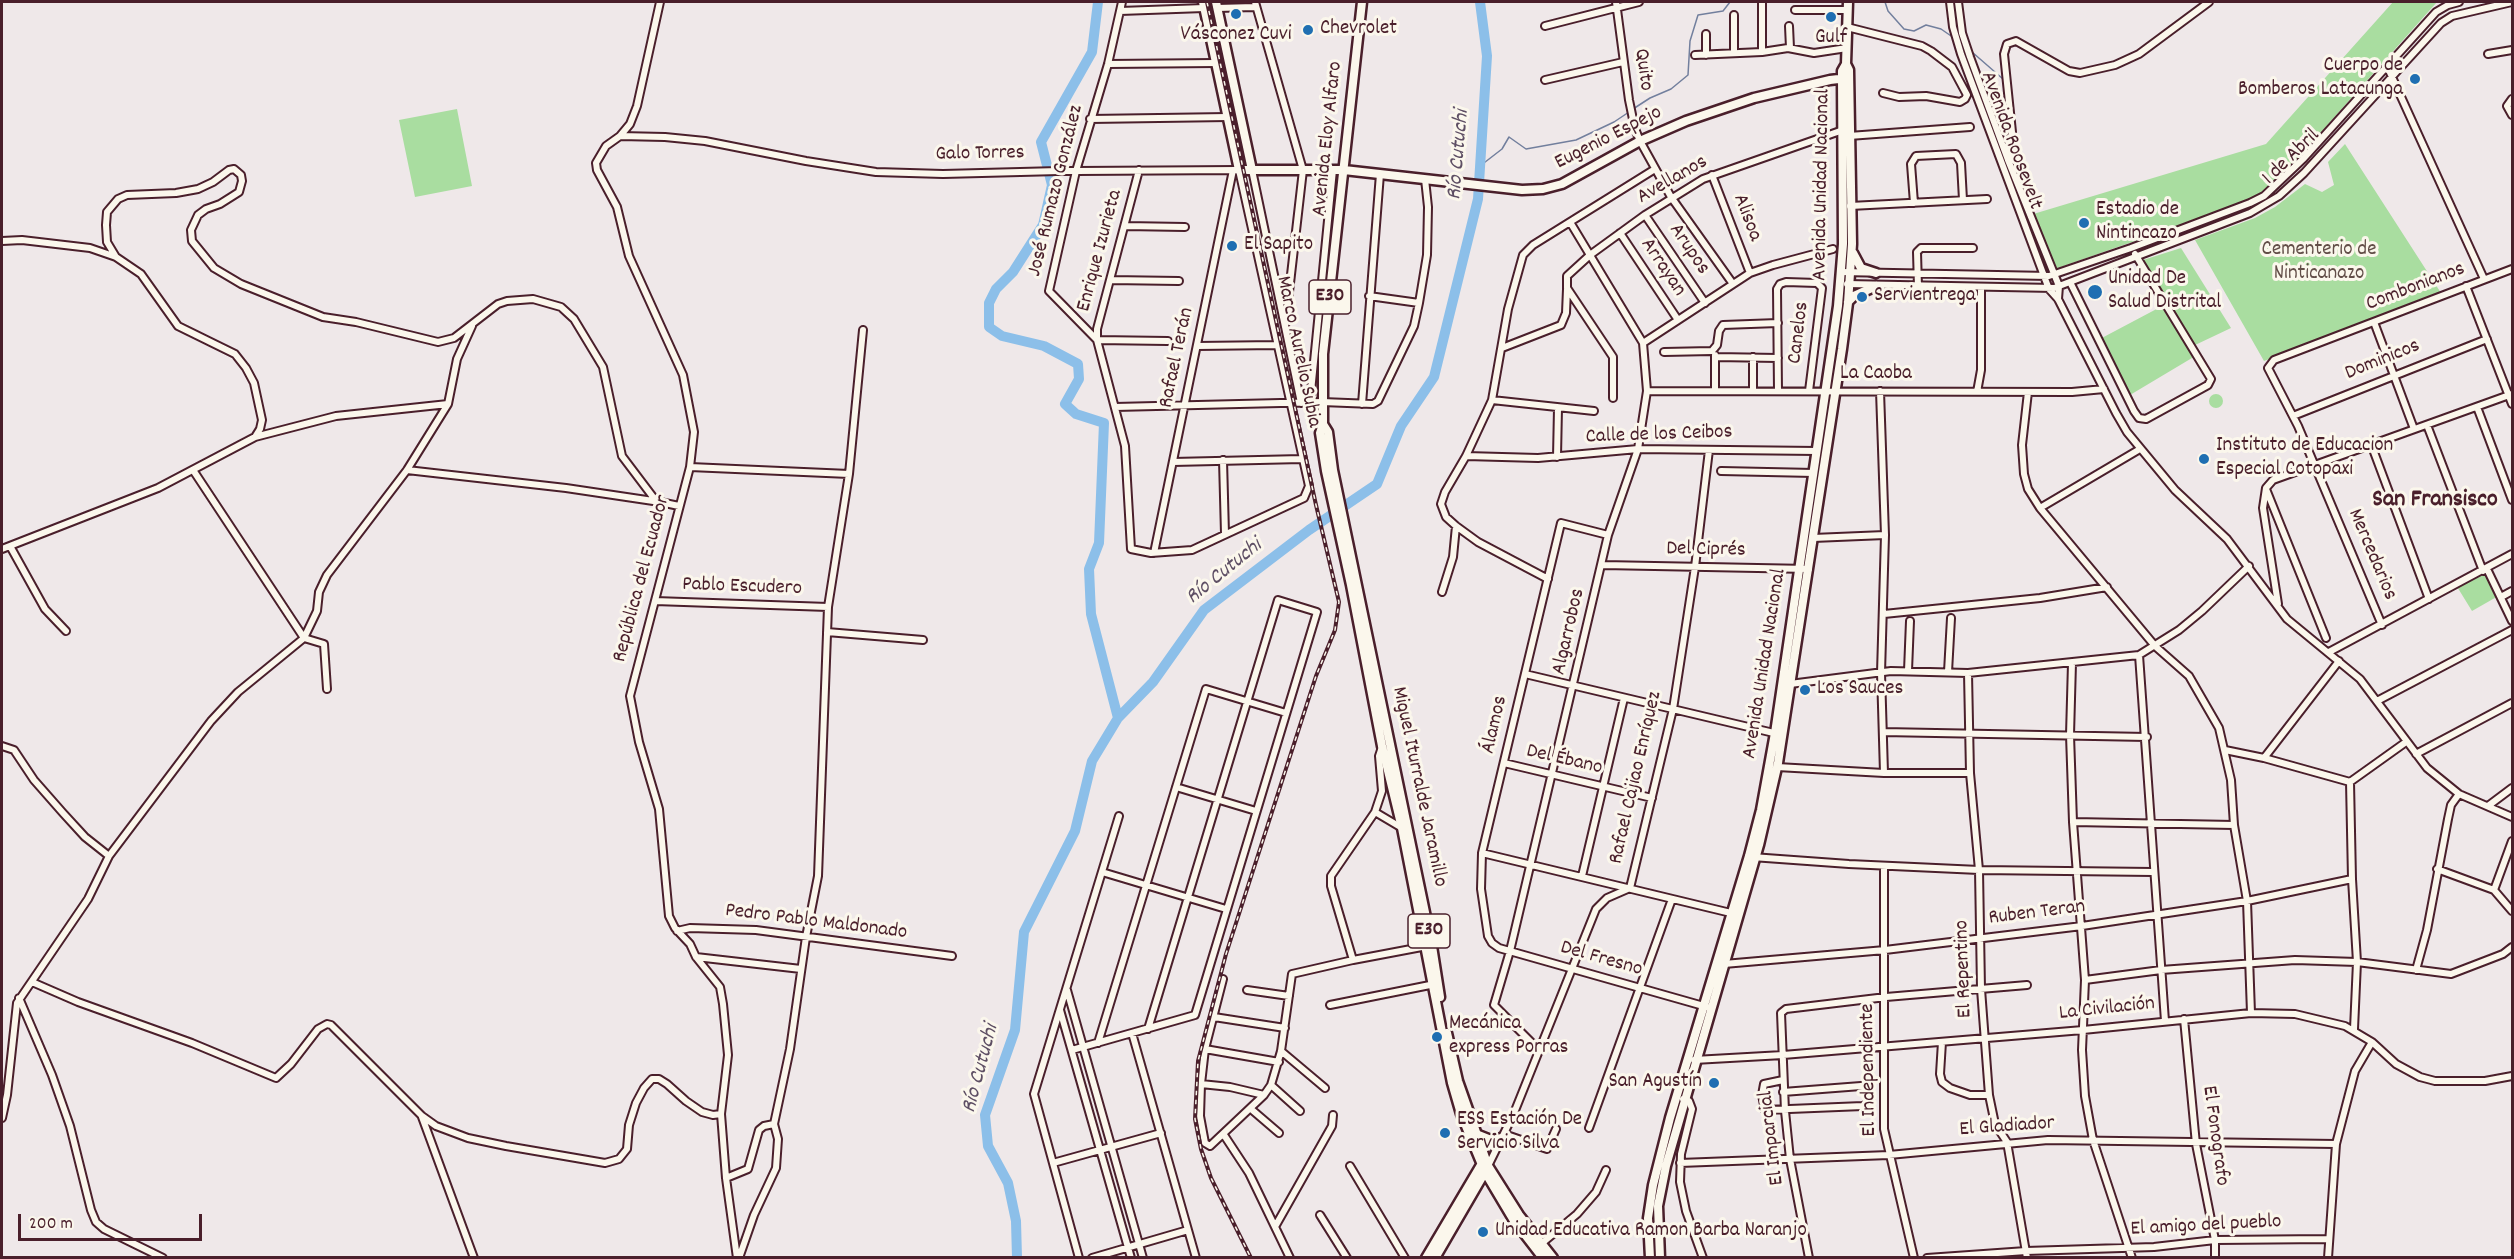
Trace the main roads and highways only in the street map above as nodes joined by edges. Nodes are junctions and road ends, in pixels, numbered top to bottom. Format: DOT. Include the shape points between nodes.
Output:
graph roads {
  1 [pos="1362,2"];
  2 [pos="1203,5"];
  3 [pos="1217,5"];
  4 [pos="1848,5"];
  5 [pos="1845,78"];
  6 [pos="1846,133"];
  7 [pos="1236,170"];
  8 [pos="1252,170"];
  9 [pos="1344,170"];
  10 [pos="1851,249"];
  11 [pos="1846,272"];
  12 [pos="1876,273"];
  13 [pos="1845,284"];
  14 [pos="1876,286"];
  15 [pos="1848,303"];
  16 [pos="1804,569"];
  17 [pos="1355,584"];
  18 [pos="1778,734"];
  19 [pos="1752,857"];
  20 [pos="1735,914"];
  21 [pos="1429,946"];
  22 [pos="1435,984"];
  23 [pos="1708,1007"];
  24 [pos="1681,1098"];
  25 [pos="1476,1134"];
  26 [pos="1503,1136"];
  27 [pos="1485,1166"];
  28 [pos="1426,1257"];
  29 [pos="1436,1257"];
  30 [pos="1543,1257"];
  31 [pos="1553,1257"];
  32 [pos="1650,1257"];
  33 [pos="1660,1257"];
  1 -- 9 [label="main road, Avenida Eloy Alfaro / E30"];
  2 -- 7 [label="main road, Marco Aurelio Subia"];
  3 -- 8 [label="main road, Marco Aurelio Subia"];
  4 -- 5 [label="main road, Avenida Unidad Nacional" via="1846,64 1842,70"];
  5 -- 6 [label="main road, Avenida Unidad Nacional"];
  5 -- 9 [label="main road, Eugenio Espejo" via="1754,98 1686,121 1640,141 1562,184 1543,189"];
  6 -- 10 [label="main road, Avenida Unidad Nacional"];
  6 -- 11 [label="main road, Avenida Unidad Nacional"];
  7 -- 8 [label="main road, Galo Torres"];
  8 -- 9 [label="main road, Galo Torres"];
  9 -- 17 [label="main road, Avenida Eloy Alfaro / E30" via="1323,354 1320,433"];
  10 -- 11 [label="main road, Avenida Unidad Nacional"];
  10 -- 12 [label="main road" via="1861,267"];
  11 -- 13 [label="main road, Avenida Unidad Nacional"];
  13 -- 15 [label="main road, Avenida Unidad Nacional"];
  13 -- 16 [label="main road, Avenida Unidad Nacional" via="1825,391"];
  14 -- 15 [label="main road"];
  15 -- 16 [label="main road, Avenida Unidad Nacional" via="1814,538"];
  16 -- 18 [label="main road, Avenida Unidad Nacional"];
  16 -- 18 [label="main road, Avenida Unidad Nacional" via="1790,684"];
  17 -- 21 [label="main road, Miguel Iturralde Jaramillo / E30"];
  17 -- 21 [label="main road, Miguel Iturralde Jaramillo / E30" via="1382,746"];
  18 -- 19 [label="main road, Avenida Unidad Nacional"];
  18 -- 19 [label="main road, Avenida Unidad Nacional" via="1777,767"];
  19 -- 20 [label="main road, Avenida Unidad Nacional"];
  20 -- 23 [label="main road, Avenida Unidad Nacional"];
  20 -- 23 [label="main road, Avenida Unidad Nacional" via="1724,964"];
  21 -- 22 [label="main road, Miguel Iturralde Jaramillo / E30"];
  22 -- 25 [label="main road, Miguel Iturralde Jaramillo / E30" via="1458,1081"];
  22 -- 27 [label="main road, Miguel Iturralde Jaramillo / E30" via="1452,1083"];
  23 -- 24 [label="main road, Avenida Unidad Nacional"];
  24 -- 32 [label="main road, Avenida Unidad Nacional" via="1650,1205"];
  24 -- 33 [label="main road, Avenida Unidad Nacional" via="1658,1206"];
  25 -- 26 [label="main road" via="1491,1140"];
  25 -- 27 [label="main road, Miguel Iturralde Jaramillo / E30"];
  27 -- 28 [label="main road, Rafael Cajiao Enríquez"];
  27 -- 29 [label="main road, Rafael Cajiao Enríquez"];
  27 -- 30 [label="main road, Miguel Iturralde Jaramillo / E30" via="1513,1219"];
  27 -- 31 [label="main road, Miguel Iturralde Jaramillo / E30"];
}
